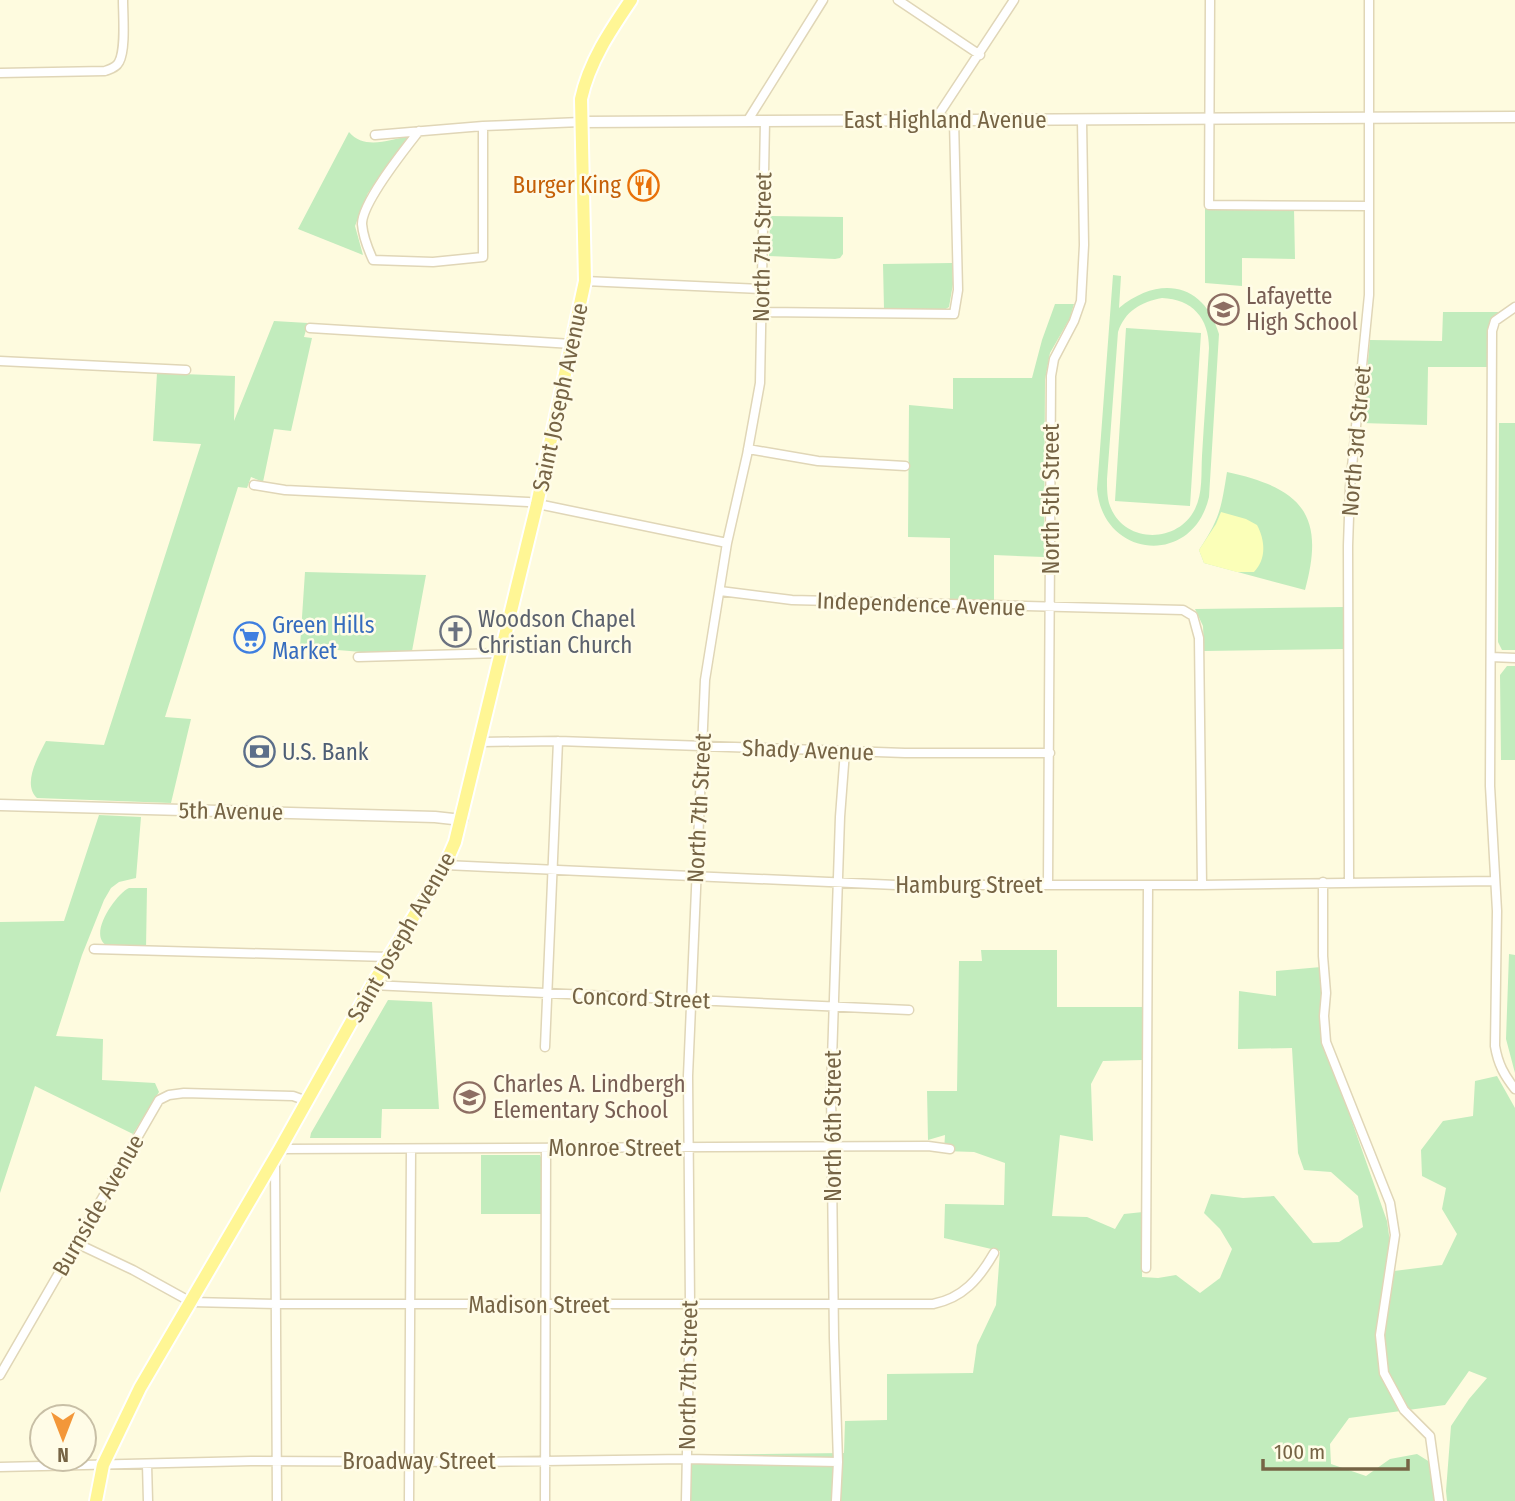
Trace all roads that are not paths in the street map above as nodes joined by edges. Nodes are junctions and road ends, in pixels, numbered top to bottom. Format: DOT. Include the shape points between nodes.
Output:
graph roads {
  1 [pos="123,0"];
  2 [pos="631,0"];
  3 [pos="823,0"];
  4 [pos="898,0"];
  5 [pos="1014,0"];
  6 [pos="1210,0"];
  7 [pos="1370,0"];
  8 [pos="980,55"];
  9 [pos="0,73"];
  10 [pos="1515,117"];
  11 [pos="1369,118"];
  12 [pos="1210,119"];
  13 [pos="748,120"];
  14 [pos="935,120"];
  15 [pos="954,120"];
  16 [pos="1082,120"];
  17 [pos="765,121"];
  18 [pos="581,122"];
  19 [pos="483,126"];
  20 [pos="419,131"];
  21 [pos="375,135"];
  22 [pos="1369,206"];
  23 [pos="585,281"];
  24 [pos="761,289"];
  25 [pos="1515,307"];
  26 [pos="761,312"];
  27 [pos="310,328"];
  28 [pos="572,344"];
  29 [pos="0,361"];
  30 [pos="186,370"];
  31 [pos="748,449"];
  32 [pos="905,466"];
  33 [pos="254,485"];
  34 [pos="537,504"];
  35 [pos="727,542"];
  36 [pos="720,592"];
  37 [pos="1051,608"];
  38 [pos="502,653"];
  39 [pos="358,657"];
  40 [pos="1491,657"];
  41 [pos="1515,657"];
  42 [pos="558,741"];
  43 [pos="481,742"];
  44 [pos="702,746"];
  45 [pos="845,751"];
  46 [pos="1051,753"];
  47 [pos="0,805"];
  48 [pos="462,820"];
  49 [pos="445,864"];
  50 [pos="553,869"];
  51 [pos="696,875"];
  52 [pos="1494,881"];
  53 [pos="839,882"];
  54 [pos="1349,882"];
  55 [pos="1323,883"];
  56 [pos="1048,885"];
  57 [pos="1148,885"];
  58 [pos="1202,885"];
  59 [pos="94,949"];
  60 [pos="389,957"];
  61 [pos="372,985"];
  62 [pos="547,995"];
  63 [pos="690,1001"];
  64 [pos="834,1005"];
  65 [pos="909,1010"];
  66 [pos="545,1047"];
  67 [pos="1515,1089"];
  68 [pos="307,1101"];
  69 [pos="689,1147"];
  70 [pos="833,1147"];
  71 [pos="546,1148"];
  72 [pos="411,1149"];
  73 [pos="950,1149"];
  74 [pos="278,1153"];
  75 [pos="76,1243"];
  76 [pos="994,1253"];
  77 [pos="1146,1268"];
  78 [pos="191,1302"];
  79 [pos="276,1304"];
  80 [pos="690,1304"];
  81 [pos="834,1304"];
  82 [pos="411,1305"];
  83 [pos="545,1305"];
  84 [pos="0,1375"];
  85 [pos="686,1459"];
  86 [pos="276,1461"];
  87 [pos="408,1462"];
  88 [pos="545,1462"];
  89 [pos="838,1462"];
  90 [pos="147,1464"];
  91 [pos="103,1465"];
  92 [pos="0,1467"];
  93 [pos="96,1501"];
  94 [pos="148,1501"];
  95 [pos="277,1501"];
  96 [pos="409,1501"];
  97 [pos="545,1501"];
  98 [pos="686,1501"];
  99 [pos="836,1501"];
  100 [pos="1438,1501"];
  1 -- 9 [label="street" via="118,63 104,71"];
  2 -- 18 [label="main road, Saint Joseph Avenue" via="589,70"];
  3 -- 13 [label="street"];
  4 -- 8 [label="street"];
  5 -- 8 [label="street"];
  6 -- 12 [label="street"];
  7 -- 11 [label="street, North 3rd Street"];
  8 -- 14 [label="street"];
  10 -- 11 [label="street, East Highland Avenue"];
  11 -- 12 [label="street, East Highland Avenue"];
  11 -- 22 [label="street, North 3rd Street"];
  12 -- 16 [label="street, East Highland Avenue"];
  12 -- 22 [label="street" via="1209,205"];
  13 -- 17 [label="street, East Highland Avenue"];
  13 -- 18 [label="street, East Highland Avenue"];
  14 -- 15 [label="street, East Highland Avenue"];
  14 -- 17 [label="street, East Highland Avenue"];
  15 -- 16 [label="street, East Highland Avenue"];
  15 -- 26 [label="street" via="958,290 954,314"];
  16 -- 37 [label="street, North 5th Street" via="1082,302 1054,359 1051,376"];
  17 -- 24 [label="street, North 7th Street"];
  18 -- 19 [label="street, East Highland Avenue"];
  18 -- 23 [label="main road, Saint Joseph Avenue"];
  19 -- 20 [label="street, East Highland Avenue"];
  19 -- 20 [label="street" via="483,257 433,262 373,260 362,221 376,191"];
  20 -- 21 [label="street, East Highland Avenue"];
  22 -- 54 [label="street, North 3rd Street" via="1369,295 1348,546"];
  23 -- 24 [label="street"];
  23 -- 28 [label="main road, Saint Joseph Avenue"];
  24 -- 26 [label="street, North 7th Street"];
  25 -- 40 [label="street" via="1495,321 1492,331"];
  26 -- 31 [label="street, North 7th Street" via="760,383"];
  27 -- 28 [label="street"];
  28 -- 34 [label="main road, Saint Joseph Avenue"];
  29 -- 30 [label="street"];
  31 -- 32 [label="street" via="818,461"];
  31 -- 35 [label="street, North 7th Street"];
  33 -- 34 [label="street"];
  34 -- 35 [label="street"];
  34 -- 38 [label="main road, Saint Joseph Avenue"];
  35 -- 36 [label="street, North 7th Street"];
  36 -- 37 [label="street, Independence Avenue" via="792,600"];
  36 -- 44 [label="street, North 7th Street" via="705,680"];
  37 -- 46 [label="street, North 5th Street"];
  37 -- 58 [label="street, Independence Avenue" via="1183,610 1193,616 1197,625"];
  38 -- 39 [label="street"];
  38 -- 43 [label="main road, Saint Joseph Avenue"];
  40 -- 41 [label="street"];
  40 -- 52 [label="street"];
  42 -- 43 [label="street, Shady Avenue"];
  42 -- 44 [label="street, Shady Avenue"];
  42 -- 50 [label="street"];
  43 -- 48 [label="main road, Saint Joseph Avenue"];
  44 -- 45 [label="street, Shady Avenue"];
  44 -- 51 [label="street, North 7th Street"];
  45 -- 46 [label="street, Shady Avenue"];
  45 -- 53 [label="street, North 6th Street"];
  46 -- 56 [label="street, North 5th Street"];
  47 -- 48 [label="street, 5th Avenue"];
  48 -- 49 [label="main road, Saint Joseph Avenue"];
  49 -- 50 [label="street, Hamburg Street"];
  49 -- 60 [label="main road, Saint Joseph Avenue"];
  50 -- 51 [label="street, Hamburg Street"];
  50 -- 62 [label="street"];
  51 -- 53 [label="street, Hamburg Street"];
  51 -- 63 [label="street, North 7th Street"];
  52 -- 54 [label="street, Hamburg Street"];
  52 -- 67 [label="street" via="1495,1046 1503,1073"];
  53 -- 56 [label="street, Hamburg Street"];
  53 -- 64 [label="street, North 6th Street"];
  54 -- 55 [label="street, Hamburg Street"];
  55 -- 58 [label="street, Hamburg Street"];
  55 -- 100 [label="street" via="1326,1042 1390,1203 1395,1235 1380,1335 1384,1373 1404,1410 1430,1436"];
  56 -- 57 [label="street, Hamburg Street"];
  57 -- 58 [label="street, Hamburg Street"];
  57 -- 77 [label="street"];
  59 -- 60 [label="street"];
  60 -- 61 [label="main road, Saint Joseph Avenue"];
  61 -- 62 [label="street, Concord Street"];
  61 -- 68 [label="main road, Saint Joseph Avenue"];
  62 -- 63 [label="street, Concord Street"];
  62 -- 66 [label="street"];
  63 -- 64 [label="street, Concord Street"];
  63 -- 69 [label="street, North 7th Street"];
  64 -- 65 [label="street, Concord Street"];
  64 -- 70 [label="street, North 6th Street"];
  68 -- 74 [label="main road, Saint Joseph Avenue"];
  68 -- 75 [label="street, Burnside Avenue" via="293,1096 184,1093 159,1100"];
  69 -- 70 [label="street, Monroe Street"];
  69 -- 71 [label="street, Monroe Street"];
  69 -- 80 [label="street, North 7th Street"];
  70 -- 73 [label="street, Monroe Street"];
  70 -- 81 [label="street, North 6th Street"];
  71 -- 72 [label="street, Monroe Street"];
  71 -- 83 [label="street"];
  72 -- 74 [label="street, Monroe Street"];
  72 -- 82 [label="street"];
  74 -- 78 [label="main road, Saint Joseph Avenue"];
  74 -- 79 [label="street"];
  75 -- 78 [label="street, Madison Street"];
  75 -- 84 [label="street, Burnside Avenue"];
  76 -- 81 [label="street, Madison Street" via="966,1289 950,1301"];
  78 -- 79 [label="street, Madison Street"];
  78 -- 91 [label="main road, Saint Joseph Avenue" via="140,1388"];
  79 -- 82 [label="street, Madison Street"];
  79 -- 86 [label="street"];
  80 -- 81 [label="street, Madison Street"];
  80 -- 83 [label="street, Madison Street"];
  80 -- 85 [label="street, North 7th Street"];
  81 -- 89 [label="street, North 6th Street"];
  82 -- 83 [label="street, Madison Street"];
  82 -- 87 [label="street"];
  83 -- 88 [label="street"];
  85 -- 88 [label="street, Broadway Street"];
  85 -- 89 [label="street, Broadway Street"];
  85 -- 98 [label="street, North 7th Street"];
  86 -- 87 [label="street, Broadway Street"];
  86 -- 90 [label="street, Broadway Street"];
  86 -- 95 [label="street"];
  87 -- 88 [label="street, Broadway Street"];
  87 -- 96 [label="street"];
  88 -- 97 [label="street"];
  89 -- 99 [label="street, North 6th Street"];
  90 -- 91 [label="street, Broadway Street"];
  90 -- 94 [label="street"];
  91 -- 92 [label="street, Broadway Street"];
  91 -- 93 [label="main road, Saint Joseph Avenue"];
}
